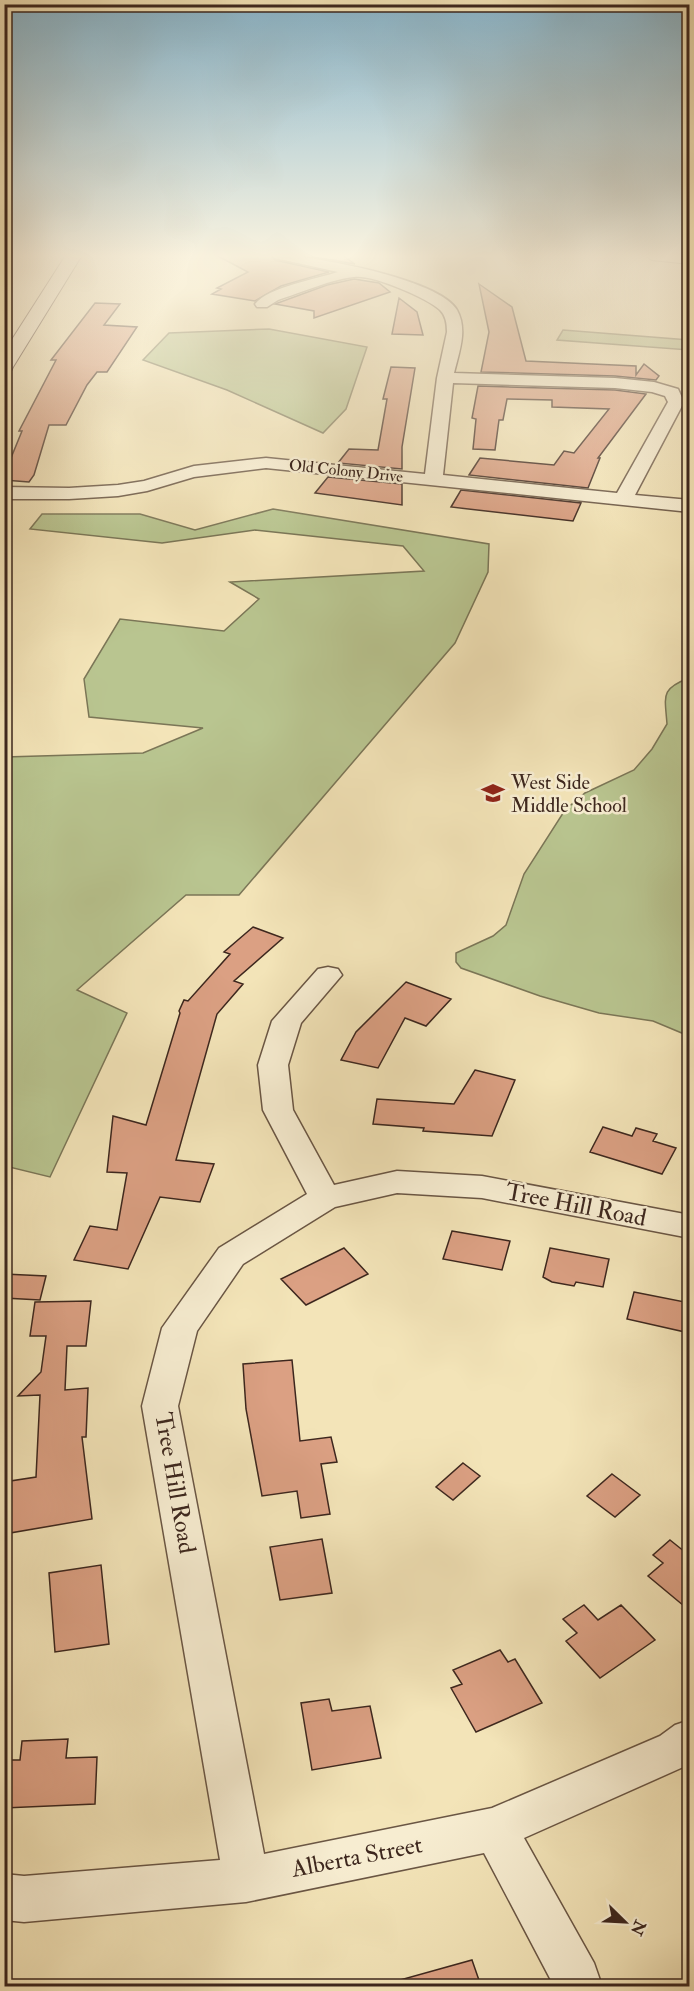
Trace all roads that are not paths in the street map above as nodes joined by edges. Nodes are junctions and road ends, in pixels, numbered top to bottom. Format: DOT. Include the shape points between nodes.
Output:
graph roads {
  1 [pos="16,348"];
  2 [pos="451,348"];
  3 [pos="4,367"];
  4 [pos="446,378"];
  5 [pos="433,480"];
  6 [pos="4,493"];
  7 [pos="624,498"];
  8 [pos="690,506"];
  9 [pos="328,975"];
  10 [pos="325,1198"];
  11 [pos="690,1227"];
  12 [pos="690,1739"];
  13 [pos="495,1829"];
  14 [pos="246,1880"];
  15 [pos="4,1897"];
  16 [pos="578,1986"];
  1 -- 3 [label="street"];
  2 -- 4 [label="street"];
  4 -- 5 [label="street"];
  4 -- 7 [label="street" via="615,383 672,393 676,402"];
  5 -- 6 [label="street, Old Colony Drive" via="266,463 227,466 108,492"];
  5 -- 7 [label="street, Old Colony Drive"];
  7 -- 8 [label="street, Old Colony Drive"];
  9 -- 10 [label="street" via="287,1021 273,1065 278,1110"];
  10 -- 11 [label="street, Tree Hill Road" via="397,1182 482,1188"];
  10 -- 14 [label="street, Tree Hill Road" via="231,1256 180,1328 160,1406"];
  12 -- 13 [label="street, Alberta Street" via="675,1750"];
  13 -- 14 [label="street, Alberta Street"];
  13 -- 16 [label="street"];
  14 -- 15 [label="street, Alberta Street" via="24,1899"];
}
